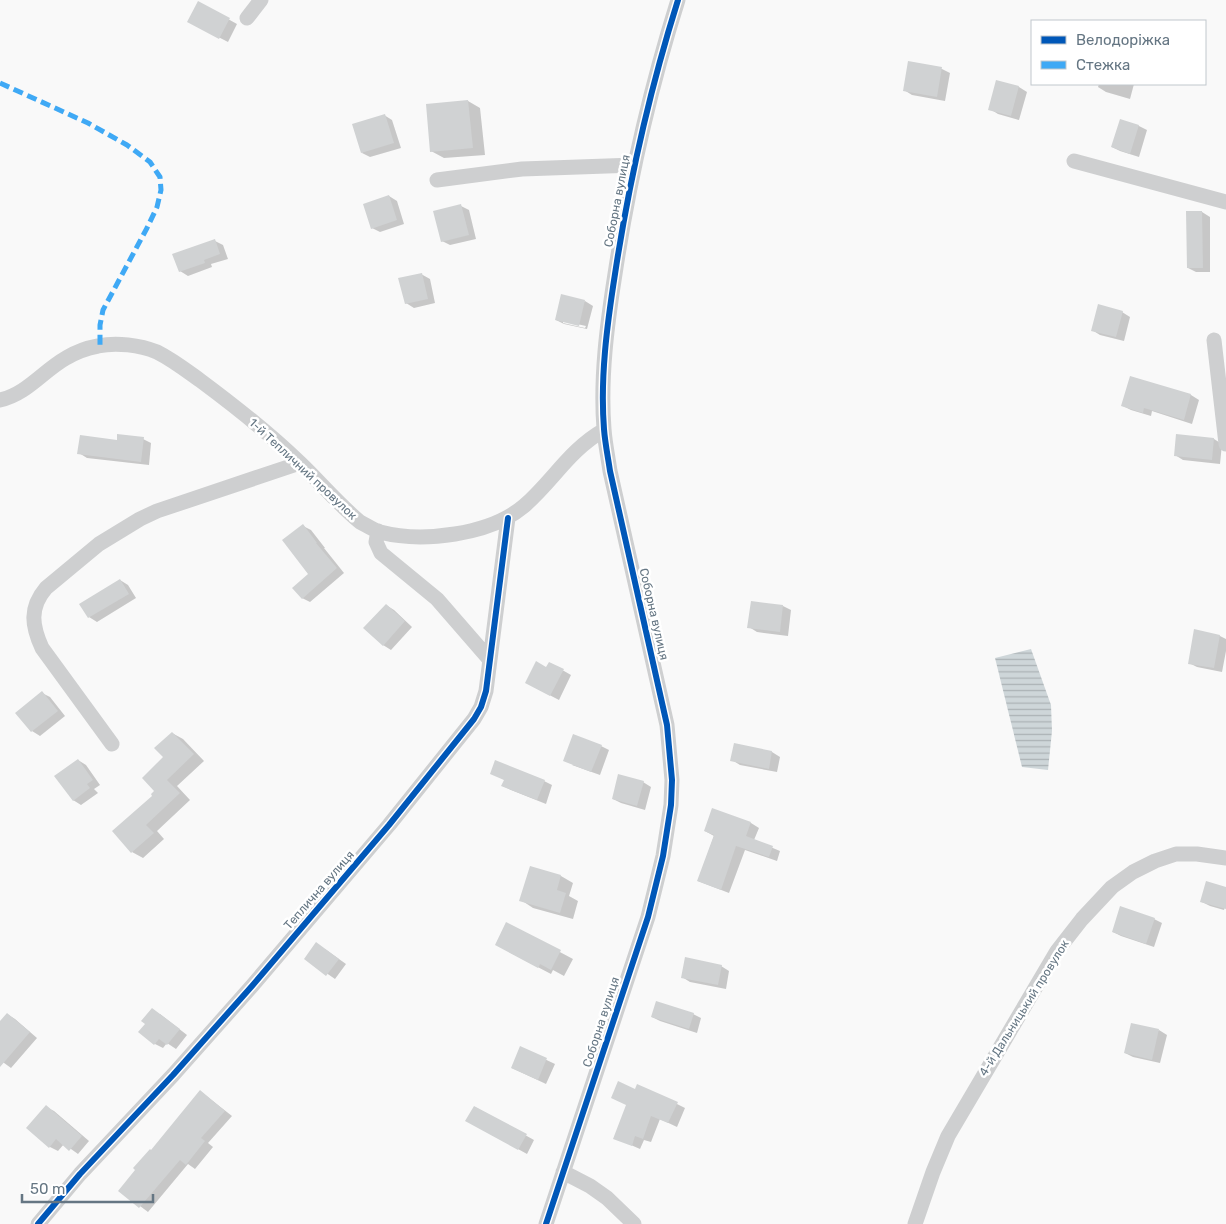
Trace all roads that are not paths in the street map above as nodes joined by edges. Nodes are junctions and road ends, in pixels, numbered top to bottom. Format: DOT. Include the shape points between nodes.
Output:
graph roads {
  1 [pos="261,0"];
  2 [pos="678,0"];
  3 [pos="247,18"];
  4 [pos="1074,161"];
  5 [pos="635,165"];
  6 [pos="437,180"];
  7 [pos="1226,202"];
  8 [pos="1214,340"];
  9 [pos="0,400"];
  10 [pos="604,430"];
  11 [pos="1226,444"];
  12 [pos="300,463"];
  13 [pos="508,518"];
  14 [pos="378,531"];
  15 [pos="490,660"];
  16 [pos="112,744"];
  17 [pos="1226,858"];
  18 [pos="562,1172"];
  19 [pos="38,1224"];
  20 [pos="546,1224"];
  21 [pos="634,1224"];
  22 [pos="915,1224"];
  1 -- 3 [label="street"];
  2 -- 5 [label="street, Соборна вулиця"];
  4 -- 7 [label="street"];
  5 -- 6 [label="street" via="522,169"];
  5 -- 10 [label="street, Соборна вулиця" via="611,302"];
  8 -- 11 [label="street"];
  9 -- 12 [label="street, 1-й Тепличний провулок" via="23,391 80,350 100,345 138,346 172,360 234,405"];
  10 -- 13 [label="street, 1-й Тепличний провулок" via="577,448 540,490"];
  10 -- 18 [label="street, Соборна вулиця" via="610,471 667,725 671,805 648,917"];
  12 -- 14 [label="street, 1-й Тепличний провулок" via="352,516"];
  12 -- 16 [label="street" via="157,511 99,544 39,596 33,619 34,631 42,648"];
  13 -- 14 [label="street, 1-й Тепличний провулок" via="453,534 414,536"];
  13 -- 15 [label="street, Теплична вулиця"];
  14 -- 15 [label="street" via="376,542 381,553 437,600"];
  15 -- 19 [label="street, Теплична вулиця" via="481,707 455,745 252,986"];
  17 -- 22 [label="street, 4-й Дальницький провулок" via="1176,854 1155,861 1112,887 1082,919 1057,951 948,1136"];
  18 -- 20 [label="street, Соборна вулиця"];
  18 -- 21 [label="street" via="607,1198"];
}
